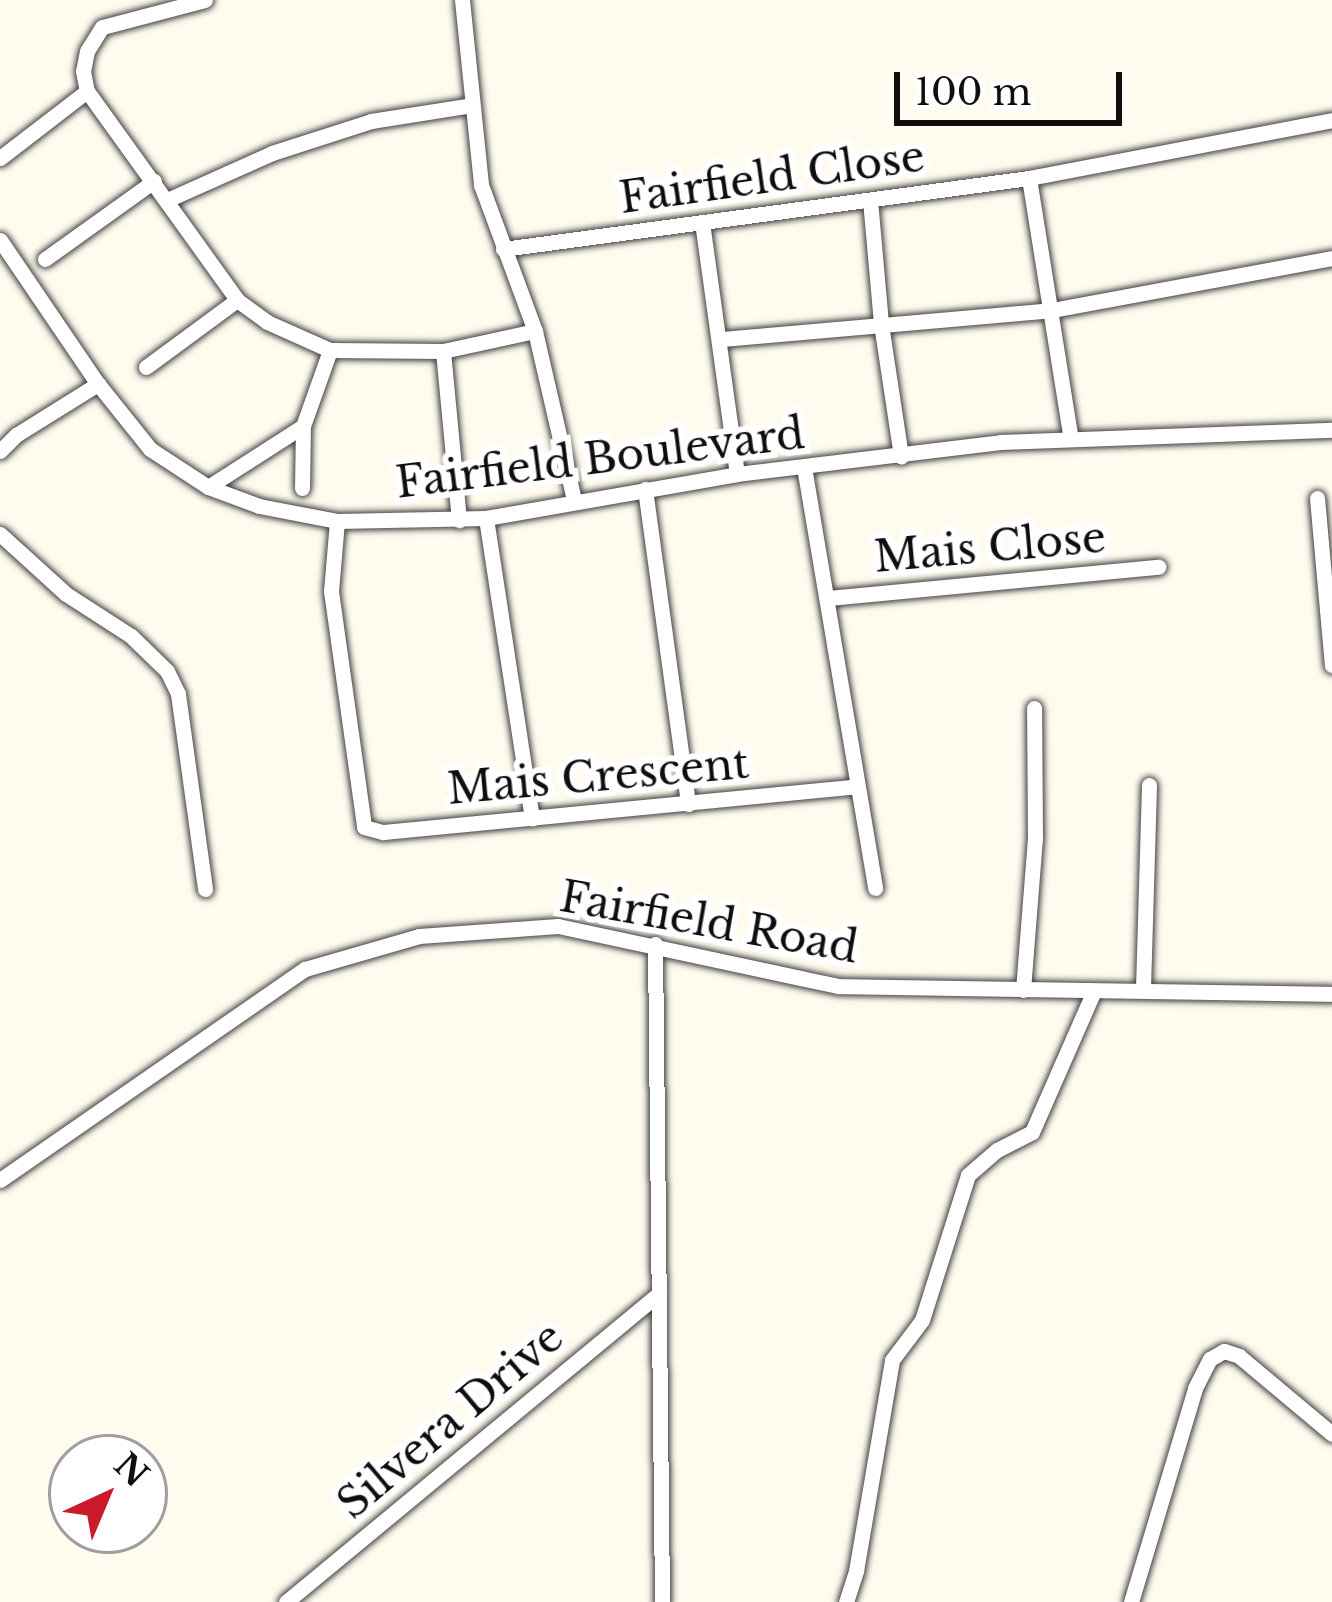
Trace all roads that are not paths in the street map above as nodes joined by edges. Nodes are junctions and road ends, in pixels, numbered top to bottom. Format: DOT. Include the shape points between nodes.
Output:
graph roads {
  1 [pos="205,0"];
  2 [pos="462,0"];
  3 [pos="87,91"];
  4 [pos="472,105"];
  5 [pos="1332,120"];
  6 [pos="0,158"];
  7 [pos="1029,178"];
  8 [pos="154,181"];
  9 [pos="166,200"];
  10 [pos="870,200"];
  11 [pos="702,222"];
  12 [pos="0,240"];
  13 [pos="503,249"];
  14 [pos="1332,258"];
  15 [pos="45,259"];
  16 [pos="237,299"];
  17 [pos="1052,310"];
  18 [pos="880,325"];
  19 [pos="535,332"];
  20 [pos="721,339"];
  21 [pos="330,350"];
  22 [pos="443,350"];
  23 [pos="146,367"];
  24 [pos="98,385"];
  25 [pos="303,426"];
  26 [pos="1332,430"];
  27 [pos="1071,439"];
  28 [pos="0,451"];
  29 [pos="901,457"];
  30 [pos="804,467"];
  31 [pos="737,474"];
  32 [pos="208,487"];
  33 [pos="302,488"];
  34 [pos="645,489"];
  35 [pos="1317,498"];
  36 [pos="574,500"];
  37 [pos="486,518"];
  38 [pos="459,520"];
  39 [pos="337,521"];
  40 [pos="0,534"];
  41 [pos="1159,567"];
  42 [pos="828,598"];
  43 [pos="1332,664"];
  44 [pos="1034,708"];
  45 [pos="1149,785"];
  46 [pos="857,786"];
  47 [pos="688,804"];
  48 [pos="532,818"];
  49 [pos="875,888"];
  50 [pos="205,889"];
  51 [pos="655,944"];
  52 [pos="1143,988"];
  53 [pos="1023,990"];
  54 [pos="1094,991"];
  55 [pos="1332,994"];
  56 [pos="0,1180"];
  57 [pos="659,1293"];
  58 [pos="1332,1434"];
  59 [pos="286,1602"];
  60 [pos="662,1602"];
  61 [pos="846,1602"];
  62 [pos="1131,1602"];
  1 -- 3 [label="street" via="102,27 87,50"];
  2 -- 4 [label="street"];
  3 -- 6 [label="street"];
  3 -- 8 [label="street"];
  4 -- 9 [label="street" via="371,121"];
  4 -- 13 [label="street" via="481,185"];
  5 -- 7 [label="street, Fairfield Close"];
  7 -- 10 [label="street, Fairfield Close"];
  7 -- 17 [label="street"];
  8 -- 9 [label="street"];
  8 -- 15 [label="street"];
  9 -- 16 [label="street"];
  10 -- 11 [label="street, Fairfield Close"];
  10 -- 18 [label="street"];
  11 -- 13 [label="street, Fairfield Close"];
  11 -- 20 [label="street"];
  12 -- 24 [label="street, Fairfield Boulevard"];
  13 -- 19 [label="street"];
  14 -- 17 [label="street"];
  16 -- 21 [label="street"];
  16 -- 23 [label="street"];
  17 -- 18 [label="street"];
  17 -- 27 [label="street"];
  18 -- 20 [label="street"];
  18 -- 29 [label="street"];
  19 -- 22 [label="street"];
  19 -- 36 [label="street"];
  20 -- 31 [label="street"];
  21 -- 22 [label="street"];
  21 -- 25 [label="street"];
  22 -- 38 [label="street"];
  24 -- 28 [label="street"];
  24 -- 32 [label="street, Fairfield Boulevard" via="150,449"];
  25 -- 32 [label="street"];
  25 -- 33 [label="street"];
  26 -- 27 [label="street, Fairfield Boulevard"];
  27 -- 29 [label="street, Fairfield Boulevard"];
  29 -- 30 [label="street, Fairfield Boulevard"];
  30 -- 31 [label="street, Fairfield Boulevard"];
  30 -- 42 [label="street"];
  31 -- 34 [label="street, Fairfield Boulevard"];
  32 -- 39 [label="street, Fairfield Boulevard"];
  34 -- 36 [label="street, Fairfield Boulevard"];
  34 -- 47 [label="street"];
  35 -- 43 [label="street"];
  36 -- 37 [label="street, Fairfield Boulevard"];
  37 -- 38 [label="street, Fairfield Boulevard"];
  37 -- 48 [label="street"];
  38 -- 39 [label="street, Fairfield Boulevard"];
  39 -- 48 [label="street, Mais Crescent" via="331,591 364,827 383,832"];
  40 -- 50 [label="street" via="167,671 178,694"];
  41 -- 42 [label="street, Mais Close"];
  42 -- 46 [label="street"];
  44 -- 53 [label="street" via="1035,839"];
  45 -- 52 [label="street"];
  46 -- 47 [label="street, Mais Crescent"];
  46 -- 49 [label="street"];
  47 -- 48 [label="street, Mais Crescent"];
  51 -- 53 [label="street, Fairfield Road" via="838,986"];
  51 -- 56 [label="street, Fairfield Road" via="558,926 419,936 305,968"];
  51 -- 57 [label="street"];
  52 -- 54 [label="street, Fairfield Road"];
  52 -- 55 [label="street, Fairfield Road"];
  53 -- 54 [label="street, Fairfield Road"];
  54 -- 61 [label="street" via="1032,1132 968,1175 922,1320 892,1360"];
  57 -- 59 [label="street, Silvera Drive"];
  57 -- 60 [label="street"];
  58 -- 62 [label="street" via="1239,1356 1224,1351 1210,1359"];
}
